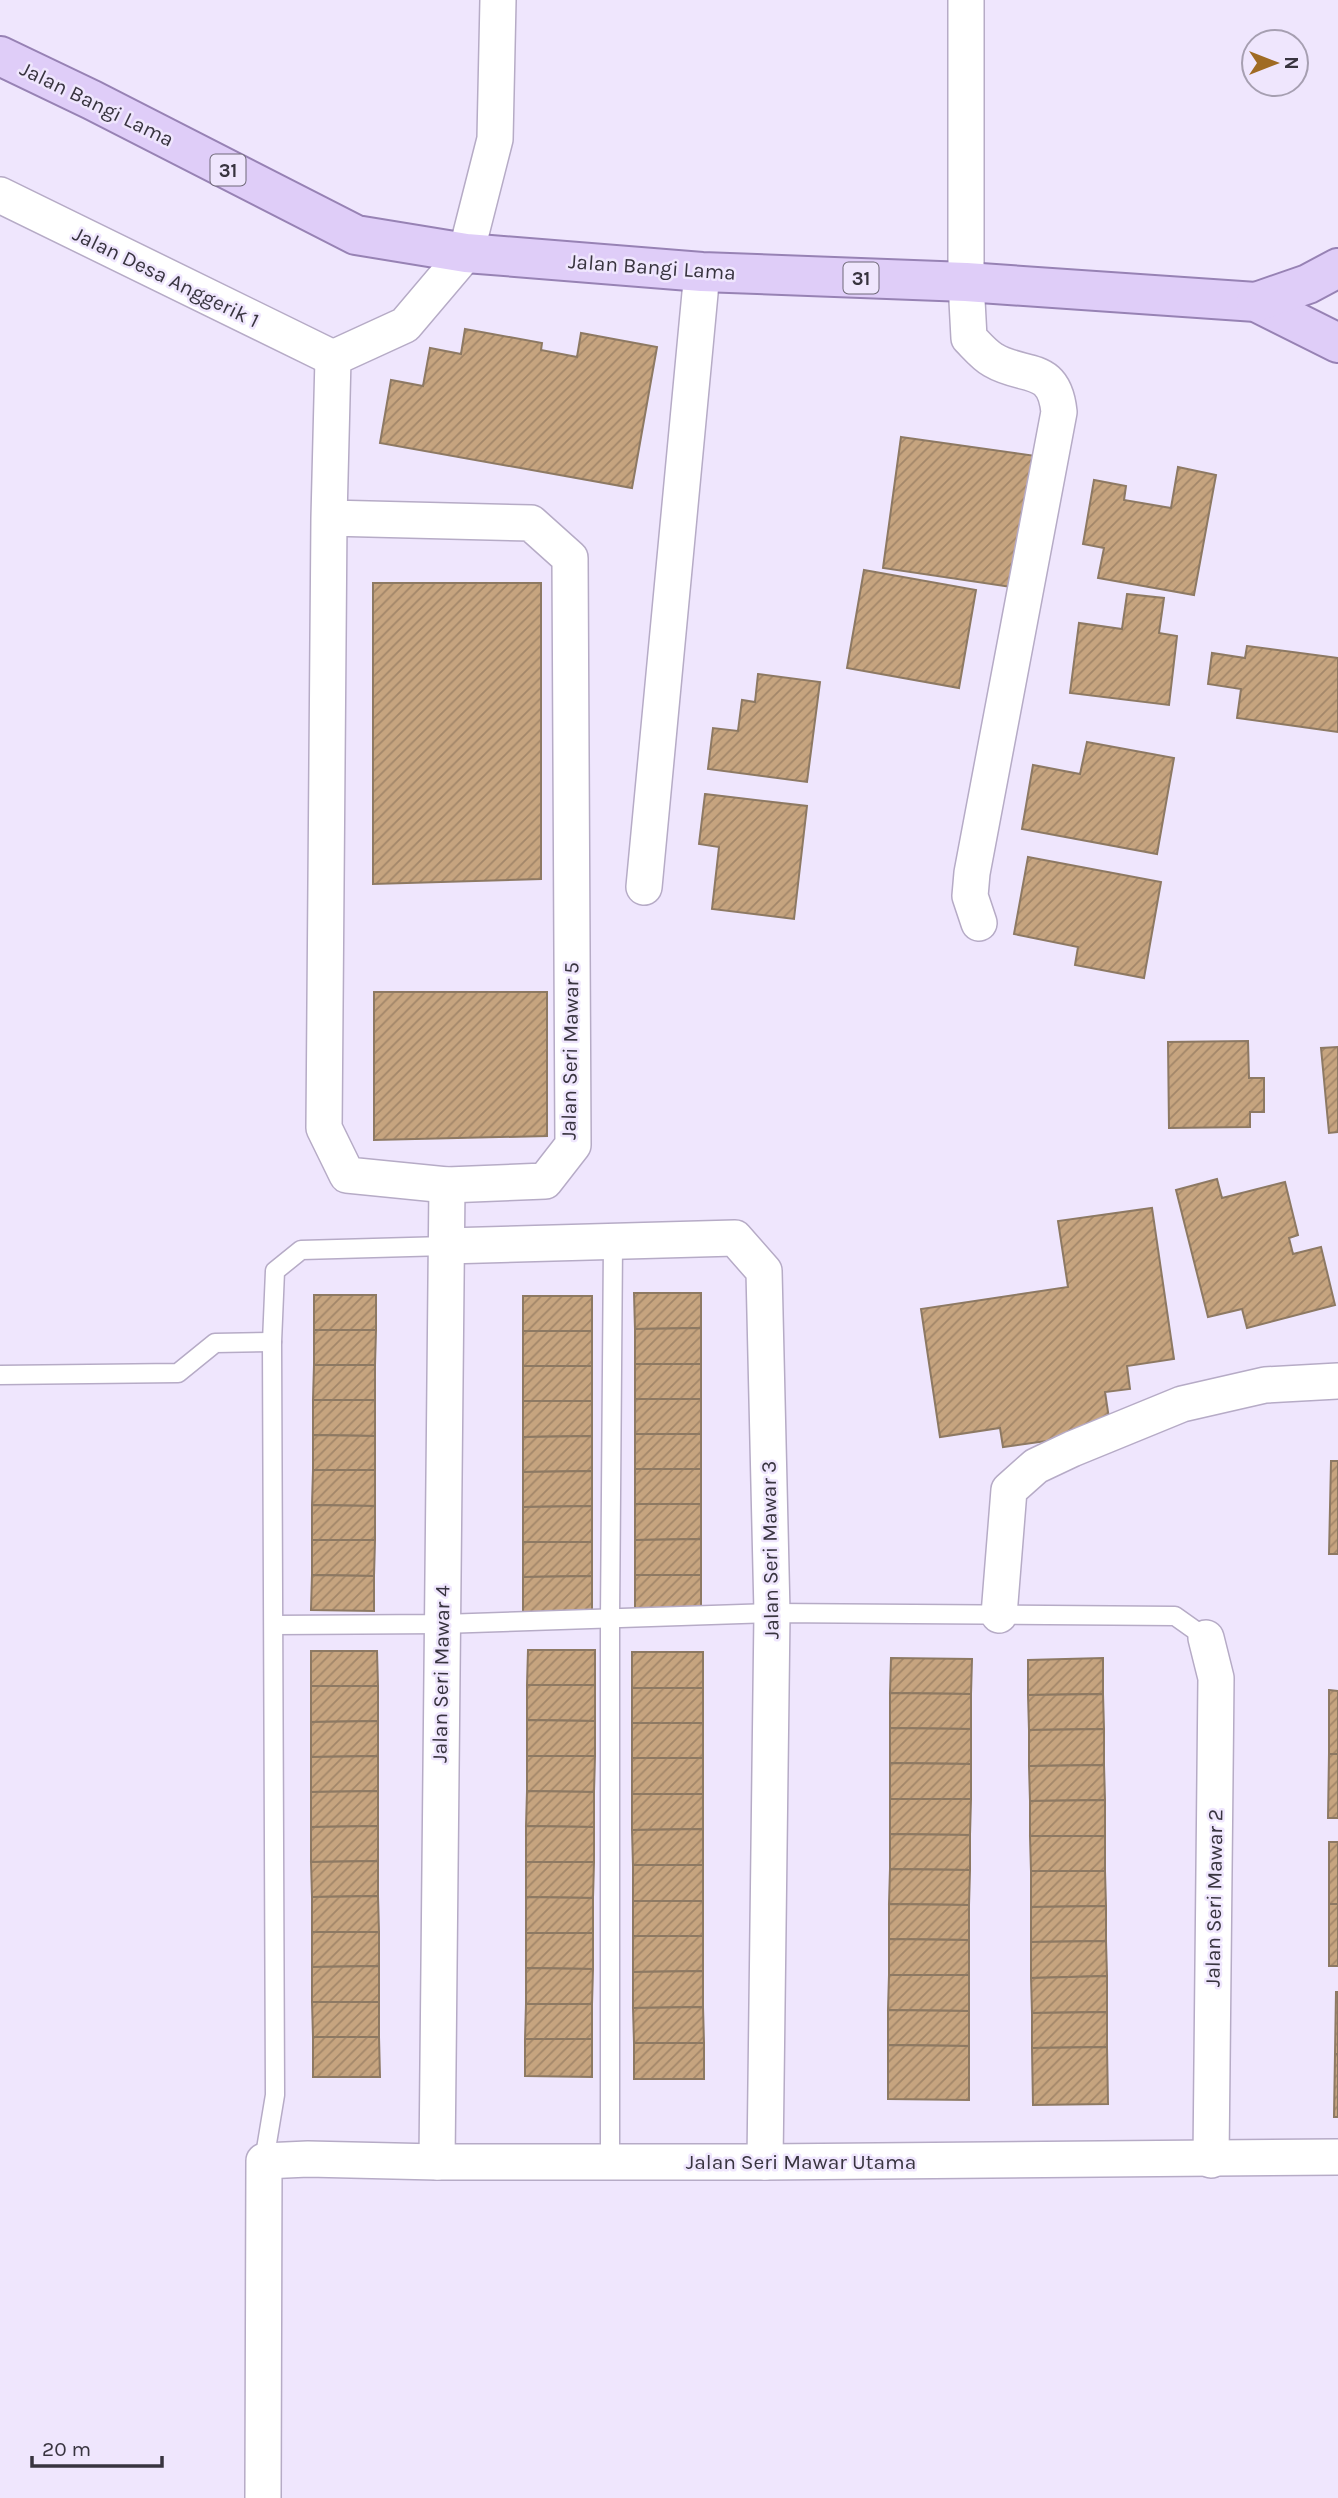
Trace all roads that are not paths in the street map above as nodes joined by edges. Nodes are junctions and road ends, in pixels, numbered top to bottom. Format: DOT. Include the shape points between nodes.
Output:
graph roads {
  1 [pos="498,0"];
  2 [pos="966,0"];
  3 [pos="0,56"];
  4 [pos="0,195"];
  5 [pos="466,253"];
  6 [pos="1338,268"];
  7 [pos="702,272"];
  8 [pos="966,282"];
  9 [pos="1256,302"];
  10 [pos="1338,343"];
  11 [pos="333,358"];
  12 [pos="328,518"];
  13 [pos="644,887"];
  14 [pos="979,923"];
  15 [pos="447,1185"];
  16 [pos="613,1243"];
  17 [pos="446,1246"];
  18 [pos="272,1342"];
  19 [pos="0,1375"];
  20 [pos="1338,1381"];
  21 [pos="772,1613"];
  22 [pos="999,1615"];
  23 [pos="610,1619"];
  24 [pos="442,1624"];
  25 [pos="274,1625"];
  26 [pos="1206,1637"];
  27 [pos="1338,2157"];
  28 [pos="1211,2160"];
  29 [pos="264,2161"];
  30 [pos="437,2162"];
  31 [pos="610,2162"];
  32 [pos="765,2162"];
  33 [pos="262,2498"];
  1 -- 5 [label="street" via="495,139"];
  2 -- 8 [label="street"];
  3 -- 5 [label="main road, Jalan Bangi Lama / 31" via="356,235"];
  4 -- 11 [label="street, Jalan Desa Anggerik 1"];
  5 -- 7 [label="main road, Jalan Bangi Lama / 31"];
  5 -- 11 [label="street" via="405,325"];
  6 -- 9 [label="main road"];
  7 -- 8 [label="main road, Jalan Bangi Lama / 31"];
  7 -- 13 [label="street"];
  8 -- 9 [label="main road, Jalan Bangi Lama / 31"];
  8 -- 14 [label="street" via="969,338 994,360 1043,377 1057,392 1059,412 972,873 970,896"];
  9 -- 10 [label="main road, Jalan Bangi Lama / 31"];
  11 -- 12 [label="street, Jalan Seri Mawar 5"];
  12 -- 15 [label="street, Jalan Seri Mawar 5" via="324,1128 347,1175"];
  12 -- 15 [label="street, Jalan Seri Mawar 5" via="531,523 570,558 573,1145 545,1181"];
  15 -- 17 [label="street, Jalan Seri Mawar 4"];
  16 -- 17 [label="street, Jalan Seri Mawar 3"];
  16 -- 21 [label="street, Jalan Seri Mawar 3" via="735,1238 764,1271"];
  16 -- 23 [label="lane"];
  17 -- 18 [label="lane" via="301,1250 275,1271"];
  17 -- 24 [label="street, Jalan Seri Mawar 4"];
  18 -- 19 [label="lane" via="215,1343 178,1373"];
  18 -- 25 [label="lane"];
  20 -- 22 [label="street" via="1265,1385 1182,1404 1036,1466 1009,1490"];
  21 -- 22 [label="lane"];
  21 -- 23 [label="lane"];
  21 -- 32 [label="street, Jalan Seri Mawar 3"];
  22 -- 26 [label="lane" via="1175,1616"];
  23 -- 24 [label="lane"];
  23 -- 31 [label="lane"];
  24 -- 25 [label="lane"];
  24 -- 30 [label="street, Jalan Seri Mawar 4"];
  25 -- 29 [label="lane" via="275,2095"];
  26 -- 28 [label="street, Jalan Seri Mawar 2" via="1216,1678"];
  27 -- 28 [label="street, Jalan Seri Mawar Utama"];
  28 -- 32 [label="street, Jalan Seri Mawar Utama"];
  29 -- 30 [label="street, Jalan Seri Mawar Utama"];
  29 -- 33 [label="street"];
  30 -- 31 [label="street, Jalan Seri Mawar Utama"];
  31 -- 32 [label="street, Jalan Seri Mawar Utama"];
}
